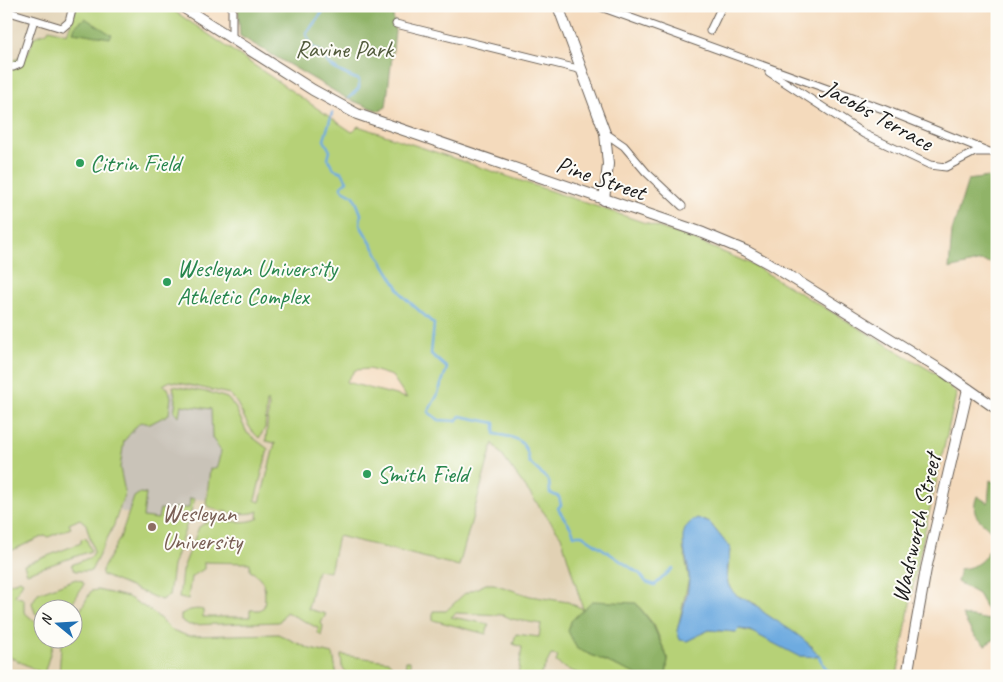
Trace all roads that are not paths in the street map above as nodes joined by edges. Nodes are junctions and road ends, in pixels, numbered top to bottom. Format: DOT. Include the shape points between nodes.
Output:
graph roads {
  1 [pos="73,6"];
  2 [pos="181,6"];
  3 [pos="232,6"];
  4 [pos="558,6"];
  5 [pos="598,6"];
  6 [pos="722,6"];
  7 [pos="6,11"];
  8 [pos="34,20"];
  9 [pos="396,24"];
  10 [pos="710,31"];
  11 [pos="232,38"];
  12 [pos="756,64"];
  13 [pos="6,66"];
  14 [pos="582,70"];
  15 [pos="606,133"];
  16 [pos="987,151"];
  17 [pos="997,152"];
  18 [pos="604,200"];
  19 [pos="682,206"];
  20 [pos="968,389"];
  21 [pos="997,409"];
  22 [pos="6,673"];
  23 [pos="12,676"];
  24 [pos="906,676"];
  1 -- 8 [label="street" via="69,22 64,27"];
  2 -- 11 [label="street, Pine Street"];
  3 -- 11 [label="street"];
  4 -- 14 [label="street"];
  5 -- 12 [label="street, Jacobs Terrace"];
  6 -- 10 [label="street"];
  7 -- 8 [label="street"];
  8 -- 13 [label="street" via="20,64"];
  9 -- 14 [label="street"];
  11 -- 18 [label="street, Pine Street" via="357,114"];
  12 -- 16 [label="street, Jacobs Terrace" via="883,109"];
  12 -- 16 [label="street, Jacobs Terrace" via="864,134 930,165 946,167 968,154"];
  14 -- 15 [label="street"];
  15 -- 18 [label="street" via="608,164"];
  15 -- 19 [label="street" via="618,141"];
  16 -- 17 [label="street, Jacobs Terrace"];
  18 -- 20 [label="street, Pine Street" via="746,251"];
  20 -- 21 [label="street, Pine Street"];
  20 -- 24 [label="street, Wadsworth Street" via="926,569"];
  22 -- 23 [label="street"];
}
